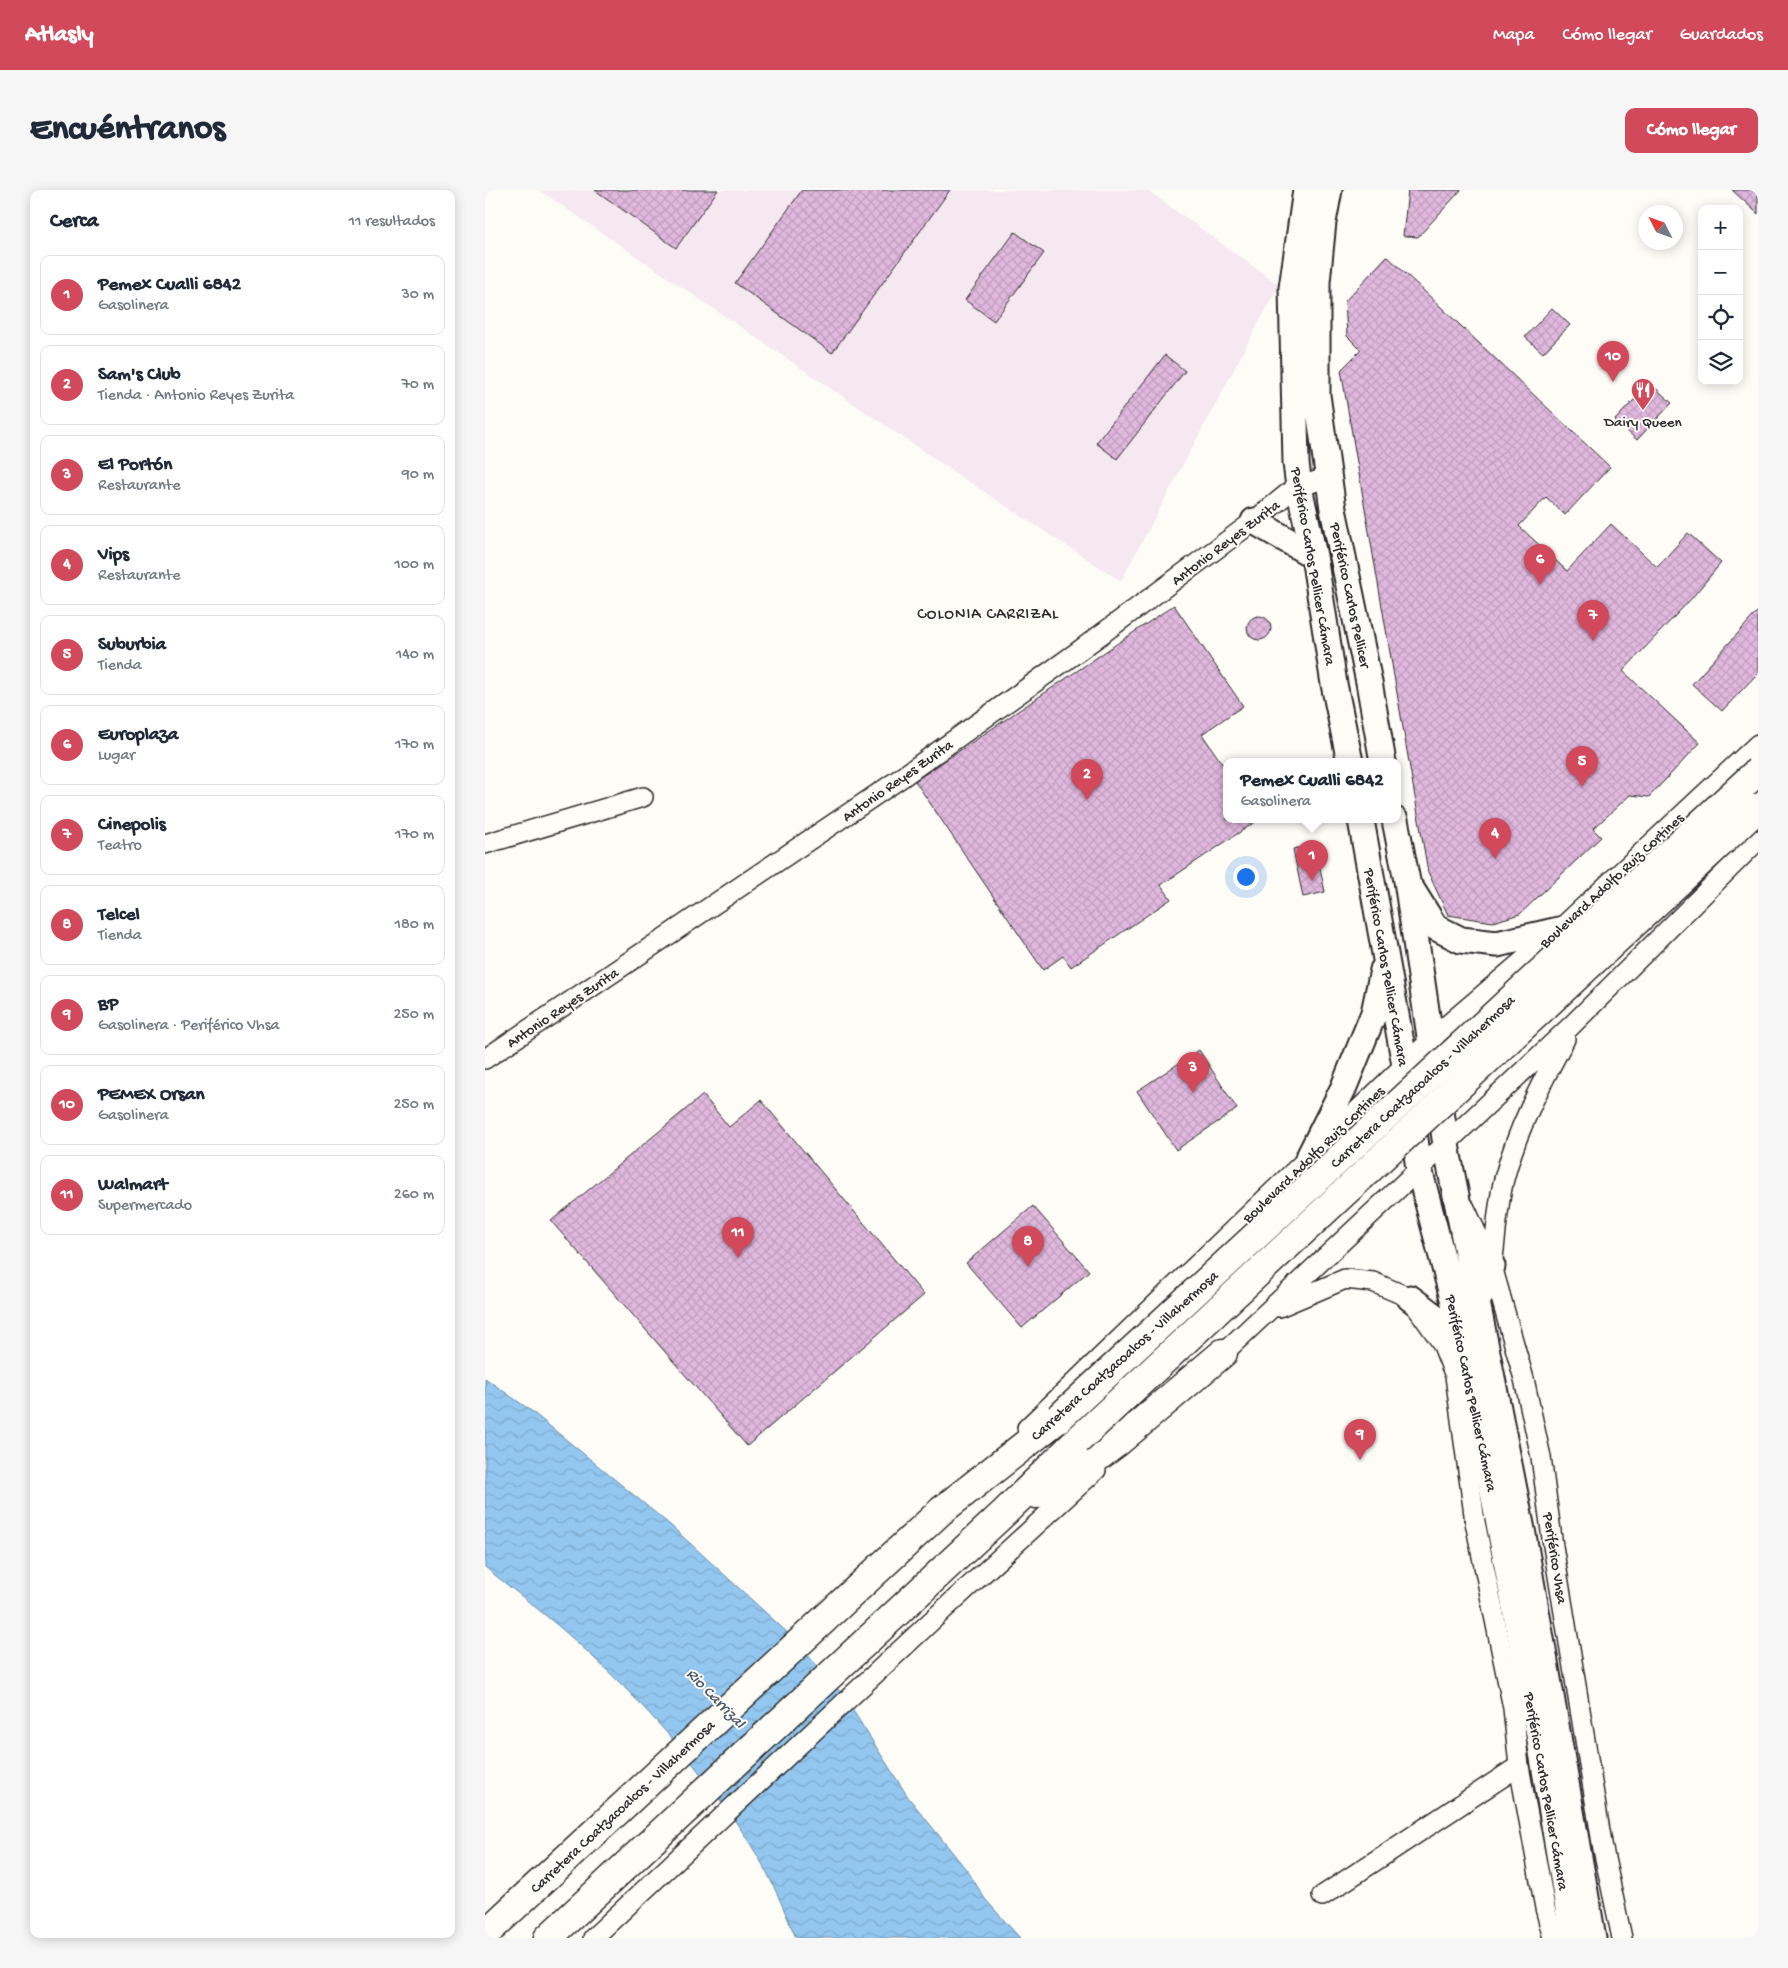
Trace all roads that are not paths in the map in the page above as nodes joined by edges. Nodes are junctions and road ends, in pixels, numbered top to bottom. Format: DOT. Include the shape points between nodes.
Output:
graph roads {
  1 [pos="1306,190"];
  2 [pos="1329,190"];
  3 [pos="1328,477"];
  4 [pos="1299,487"];
  5 [pos="1333,509"];
  6 [pos="1254,521"];
  7 [pos="1314,556"];
  8 [pos="1758,744"];
  9 [pos="1350,758"];
  10 [pos="1382,758"];
  11 [pos="1758,770"];
  12 [pos="643,796"];
  13 [pos="1758,808"];
  14 [pos="1362,823"];
  15 [pos="1396,823"];
  16 [pos="1758,840"];
  17 [pos="485,844"];
  18 [pos="1407,882"];
  19 [pos="1559,930"];
  20 [pos="1386,958"];
  21 [pos="1573,1024"];
  22 [pos="1432,1040"];
  23 [pos="485,1059"];
  24 [pos="1405,1065"];
  25 [pos="1446,1145"];
  26 [pos="1308,1159"];
  27 [pos="1419,1169"];
  28 [pos="1456,1188"];
  29 [pos="1492,1266"];
  30 [pos="1411,1298"];
  31 [pos="1477,1303"];
  32 [pos="1266,1313"];
  33 [pos="1223,1353"];
  34 [pos="1467,1359"];
  35 [pos="941,1511"];
  36 [pos="1005,1512"];
  37 [pos="1519,1766"];
  38 [pos="1322,1896"];
  39 [pos="485,1934"];
  40 [pos="548,1938"];
  41 [pos="593,1938"];
  42 [pos="1553,1938"];
  43 [pos="1573,1938"];
  44 [pos="1593,1938"];
  45 [pos="1622,1938"];
  1 -- 4 [label="main road, Periférico Carlos Pellicer Cámara" via="1292,288"];
  2 -- 3 [label="main road, Periférico Carlos Pellicer Cámara" via="1317,282 1317,395"];
  3 -- 4 [label="street, Antonio Reyes Zurita"];
  3 -- 5 [label="main road, Periférico Carlos Pellicer Cámara"];
  4 -- 6 [label="street, Antonio Reyes Zurita"];
  4 -- 7 [label="main road, Periférico Carlos Pellicer Cámara"];
  5 -- 10 [label="main road, Periférico Carlos Pellicer"];
  6 -- 7 [label="main road"];
  6 -- 23 [label="street, Antonio Reyes Zurita" via="898,780"];
  7 -- 9 [label="main road, Periférico Carlos Pellicer Cámara" via="1334,684"];
  8 -- 19 [label="street, Boulevard Adolfo Ruiz Cortines"];
  11 -- 35 [label="highway, Carretera Coatzacoalcos - Villahermosa, bridge" via="1059,1418"];
  12 -- 17 [label="street"];
  13 -- 36 [label="highway, Carretera Coatzacoalcos - Villahermosa, bridge" via="1077,1440"];
  14 -- 20 [label="main road, Periférico Carlos Pellicer Cámara"];
  15 -- 18 [label="main road, Periférico Carlos Pellicer Cámara"];
  16 -- 21 [label="street"];
  18 -- 19 [label="main road" via="1435,927 1461,940 1497,944"];
  18 -- 22 [label="main road, Periférico Carlos Pellicer Cámara"];
  19 -- 22 [label="street, Boulevard Adolfo Ruiz Cortines"];
  20 -- 24 [label="main road, Periférico Carlos Pellicer Cámara"];
  20 -- 26 [label="main road" via="1374,1013 1343,1089"];
  21 -- 25 [label="street"];
  21 -- 29 [label="street" via="1518,1133 1503,1180"];
  22 -- 24 [label="street, Boulevard Adolfo Ruiz Cortines"];
  22 -- 25 [label="main road, Periférico Carlos Pellicer Cámara"];
  24 -- 26 [label="street, Boulevard Adolfo Ruiz Cortines"];
  24 -- 27 [label="main road, Periférico Carlos Pellicer Cámara"];
  25 -- 27 [label="street"];
  25 -- 28 [label="main road, Periférico Carlos Pellicer Cámara"];
  26 -- 35 [label="street, Boulevard Adolfo Ruiz Cortines"];
  27 -- 32 [label="street"];
  27 -- 34 [label="main road, Periférico Carlos Pellicer Cámara"];
  28 -- 29 [label="street, Periférico Vhsa"];
  28 -- 31 [label="main road, Periférico Carlos Pellicer Cámara"];
  29 -- 31 [label="main road"];
  29 -- 45 [label="street, Periférico Vhsa" via="1525,1379 1541,1457 1603,1849"];
  30 -- 32 [label="street" via="1373,1282 1345,1279"];
  30 -- 34 [label="main road" via="1445,1326"];
  30 -- 37 [label="street" via="1442,1343 1455,1376 1475,1522 1513,1708"];
  31 -- 44 [label="main road, Periférico Carlos Pellicer Cámara" via="1523,1535"];
  32 -- 33 [label="street"];
  33 -- 36 [label="highway" via="1083,1468"];
  33 -- 41 [label="street"];
  34 -- 43 [label="main road, Periférico Carlos Pellicer Cámara" via="1539,1734"];
  35 -- 39 [label="highway, Carretera Coatzacoalcos - Villahermosa"];
  36 -- 40 [label="highway, Carretera Coatzacoalcos - Villahermosa"];
  37 -- 38 [label="street"];
  37 -- 42 [label="street"];
}
